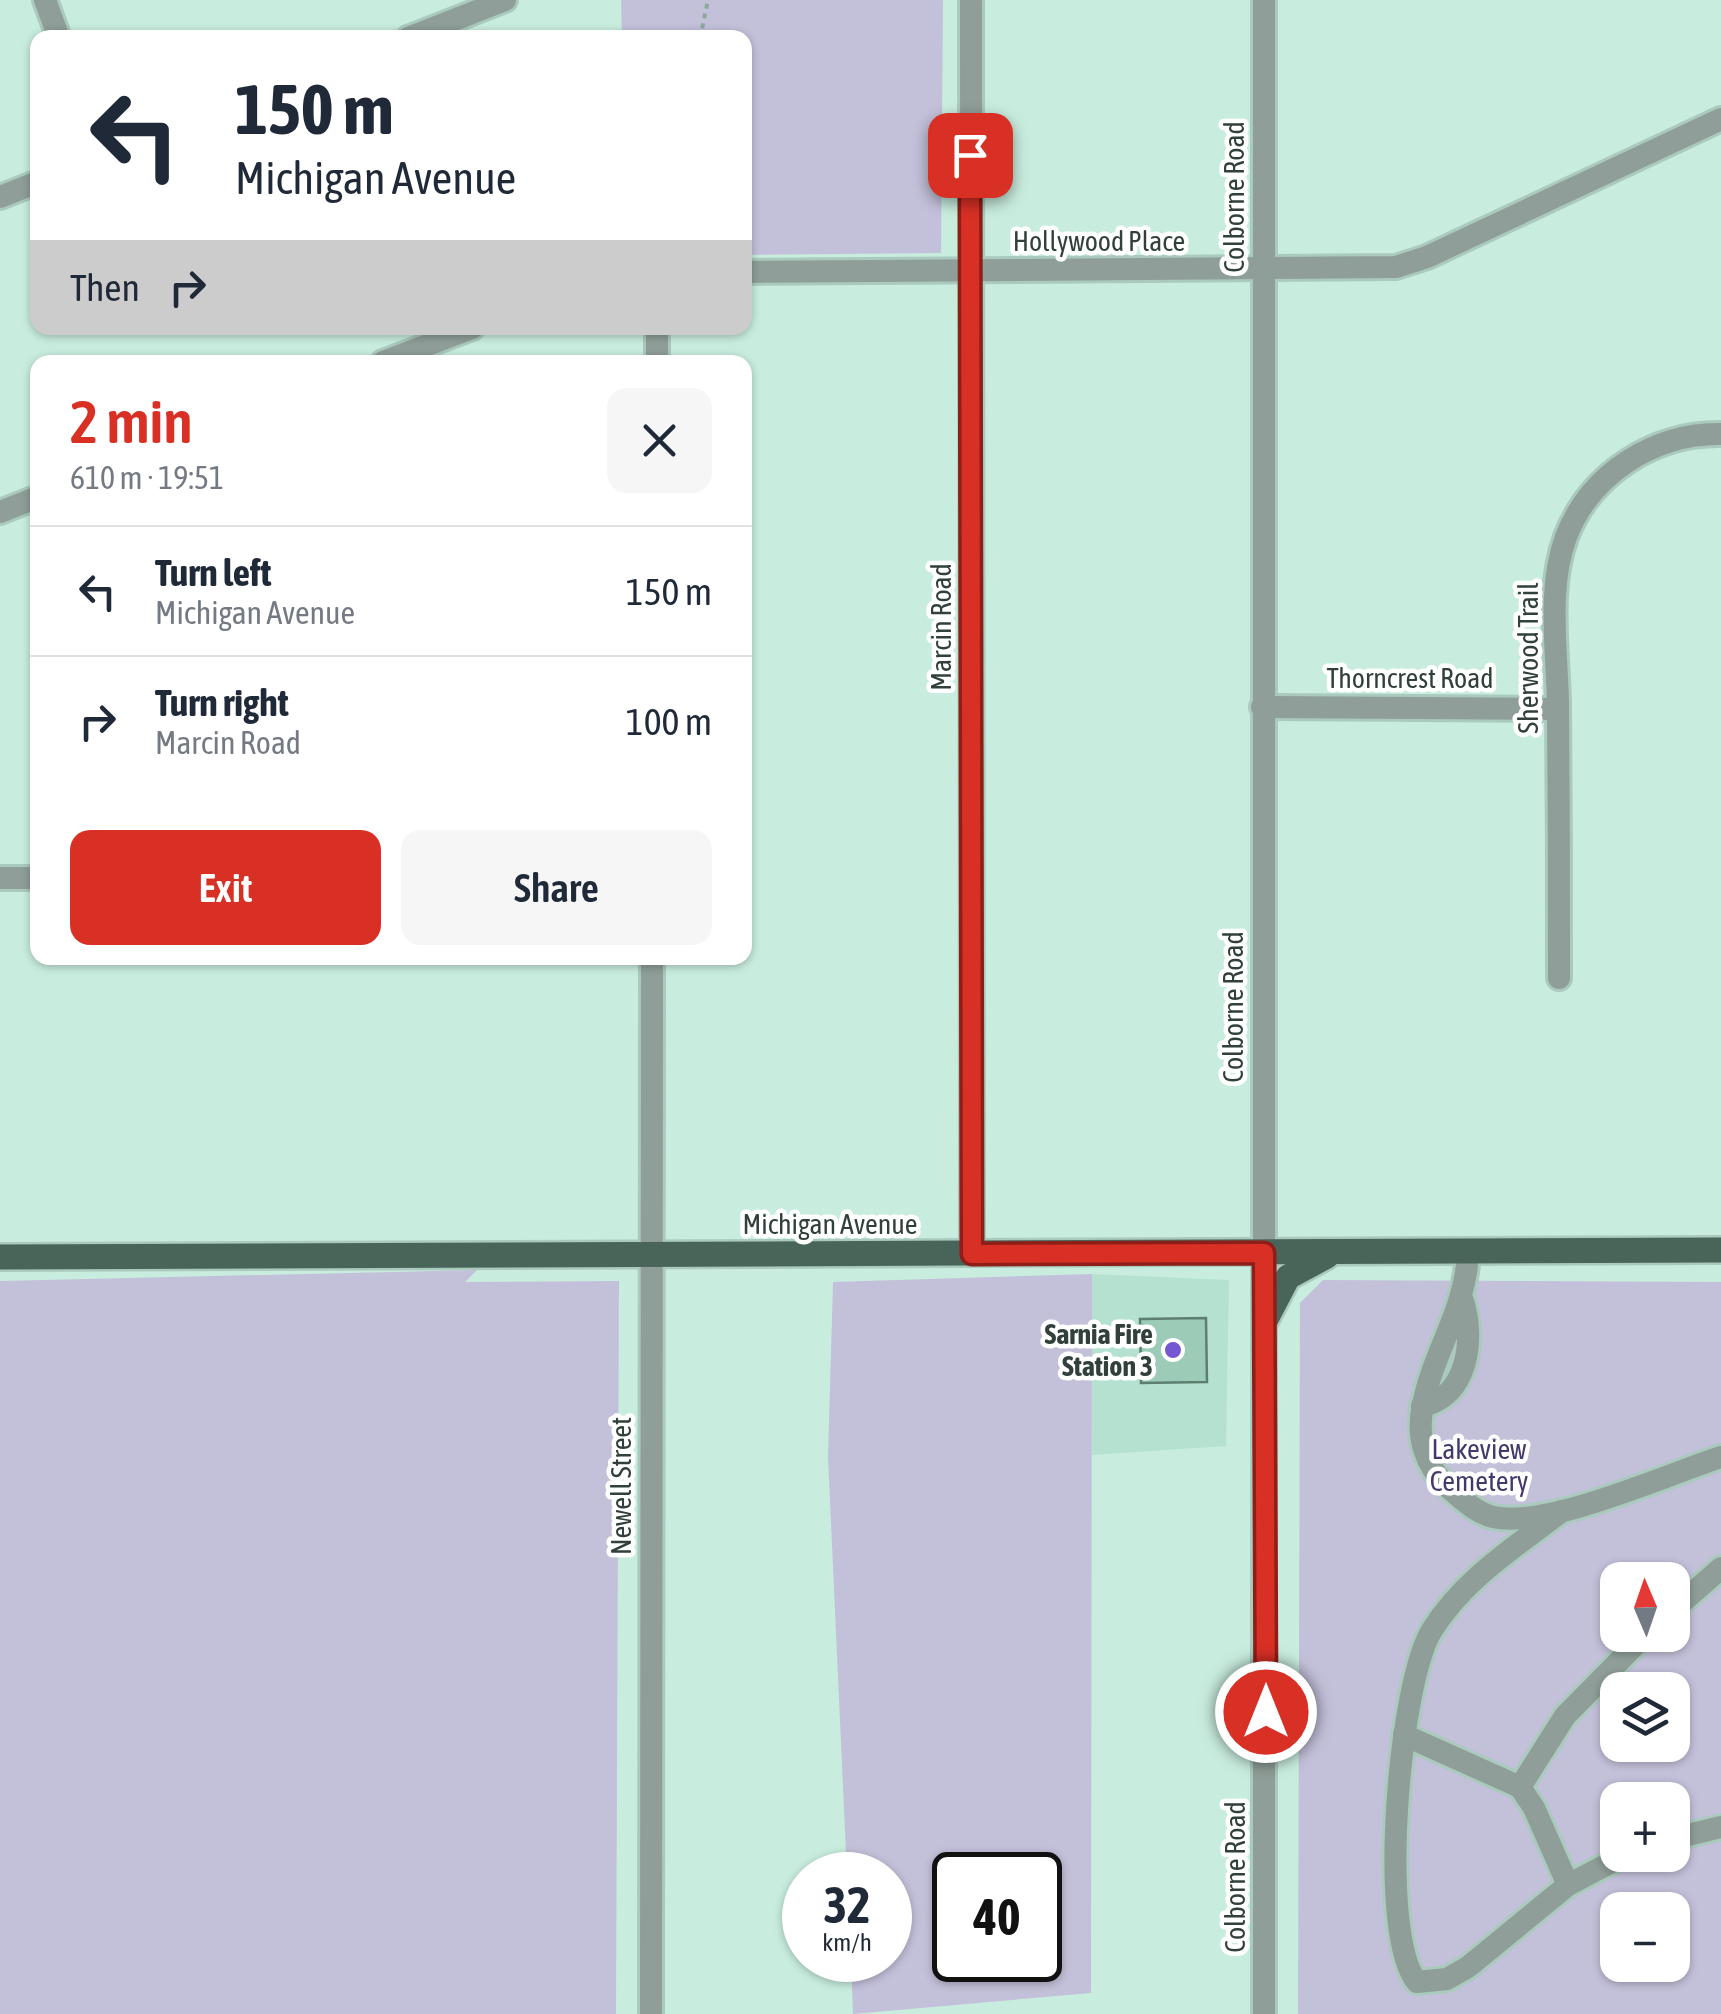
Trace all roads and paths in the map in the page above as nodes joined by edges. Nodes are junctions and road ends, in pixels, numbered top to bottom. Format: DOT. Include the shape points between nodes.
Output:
graph roads {
  1 [pos="45,0"];
  2 [pos="505,0"];
  3 [pos="708,0"];
  4 [pos="971,0"];
  5 [pos="1264,0"];
  6 [pos="57,30"];
  7 [pos="428,30"];
  8 [pos="702,30"];
  9 [pos="1721,119"];
  10 [pos="30,185"];
  11 [pos="0,197"];
  12 [pos="1264,270"];
  13 [pos="752,272"];
  14 [pos="970,272"];
  15 [pos="454,335"];
  16 [pos="401,355"];
  17 [pos="1721,434"];
  18 [pos="30,501"];
  19 [pos="0,512"];
  20 [pos="1262,707"];
  21 [pos="1558,708"];
  22 [pos="0,878"];
  23 [pos="30,878"];
  24 [pos="652,965"];
  25 [pos="1559,978"];
  26 [pos="1721,1250"];
  27 [pos="1468,1252"];
  28 [pos="1264,1253"];
  29 [pos="1334,1253"];
  30 [pos="972,1254"];
  31 [pos="651,1256"];
  32 [pos="0,1257"];
  33 [pos="1265,1321"];
  34 [pos="1721,1457"];
  35 [pos="1562,1511"];
  36 [pos="1491,1517"];
  37 [pos="1490,1564"];
  38 [pos="1721,1568"];
  39 [pos="1690,1595"];
  40 [pos="1628,1652"];
  41 [pos="1404,1735"];
  42 [pos="1520,1788"];
  43 [pos="1717,1829"];
  44 [pos="1690,1835"];
  45 [pos="1600,1868"];
  46 [pos="1568,1885"];
  47 [pos="651,2014"];
  48 [pos="1264,2014"];
  1 -- 6 [label="street"];
  2 -- 7 [label="street"];
  3 -- 8 [label="path"];
  4 -- 14 [label="street, Marcin Road"];
  5 -- 12 [label="street, Colborne Road"];
  9 -- 12 [label="street, Hollywood Place" via="1412,263"];
  10 -- 11 [label="street"];
  12 -- 14 [label="street, Hollywood Place"];
  12 -- 20 [label="street, Colborne Road"];
  13 -- 14 [label="street, Hollywood Place"];
  14 -- 30 [label="street, Marcin Road"];
  15 -- 16 [label="street"];
  17 -- 21 [label="street, Sherwood Trail" via="1665,442 1631,458 1591,495 1570,527 1557,578"];
  18 -- 19 [label="street"];
  20 -- 21 [label="street, Thorncrest Road"];
  20 -- 28 [label="street, Colborne Road"];
  21 -- 25 [label="street, Sherwood Trail"];
  22 -- 23 [label="street"];
  24 -- 31 [label="street, Newell Street"];
  26 -- 27 [label="main road, Michigan Avenue"];
  27 -- 29 [label="main road, Michigan Avenue"];
  27 -- 36 [label="street" via="1463,1301 1422,1406 1421,1437 1431,1468"];
  28 -- 29 [label="main road, Michigan Avenue"];
  28 -- 30 [label="main road, Michigan Avenue"];
  28 -- 33 [label="street, Colborne Road"];
  29 -- 33 [label="main road" via="1288,1277"];
  30 -- 31 [label="main road, Michigan Avenue"];
  31 -- 32 [label="main road, Michigan Avenue"];
  31 -- 47 [label="street, Newell Street"];
  33 -- 48 [label="street, Colborne Road"];
  34 -- 35 [label="street"];
  35 -- 36 [label="street"];
  35 -- 37 [label="street"];
  36 -- 37 [label="street"];
  37 -- 41 [label="street" via="1432,1630 1416,1663"];
  38 -- 39 [label="street"];
  40 -- 42 [label="street" via="1565,1716"];
  41 -- 42 [label="street"];
  41 -- 46 [label="street" via="1397,1810 1400,1930 1417,1982 1447,1979 1468,1967"];
  42 -- 46 [label="street"];
  43 -- 44 [label="street"];
  45 -- 46 [label="street"];
}
